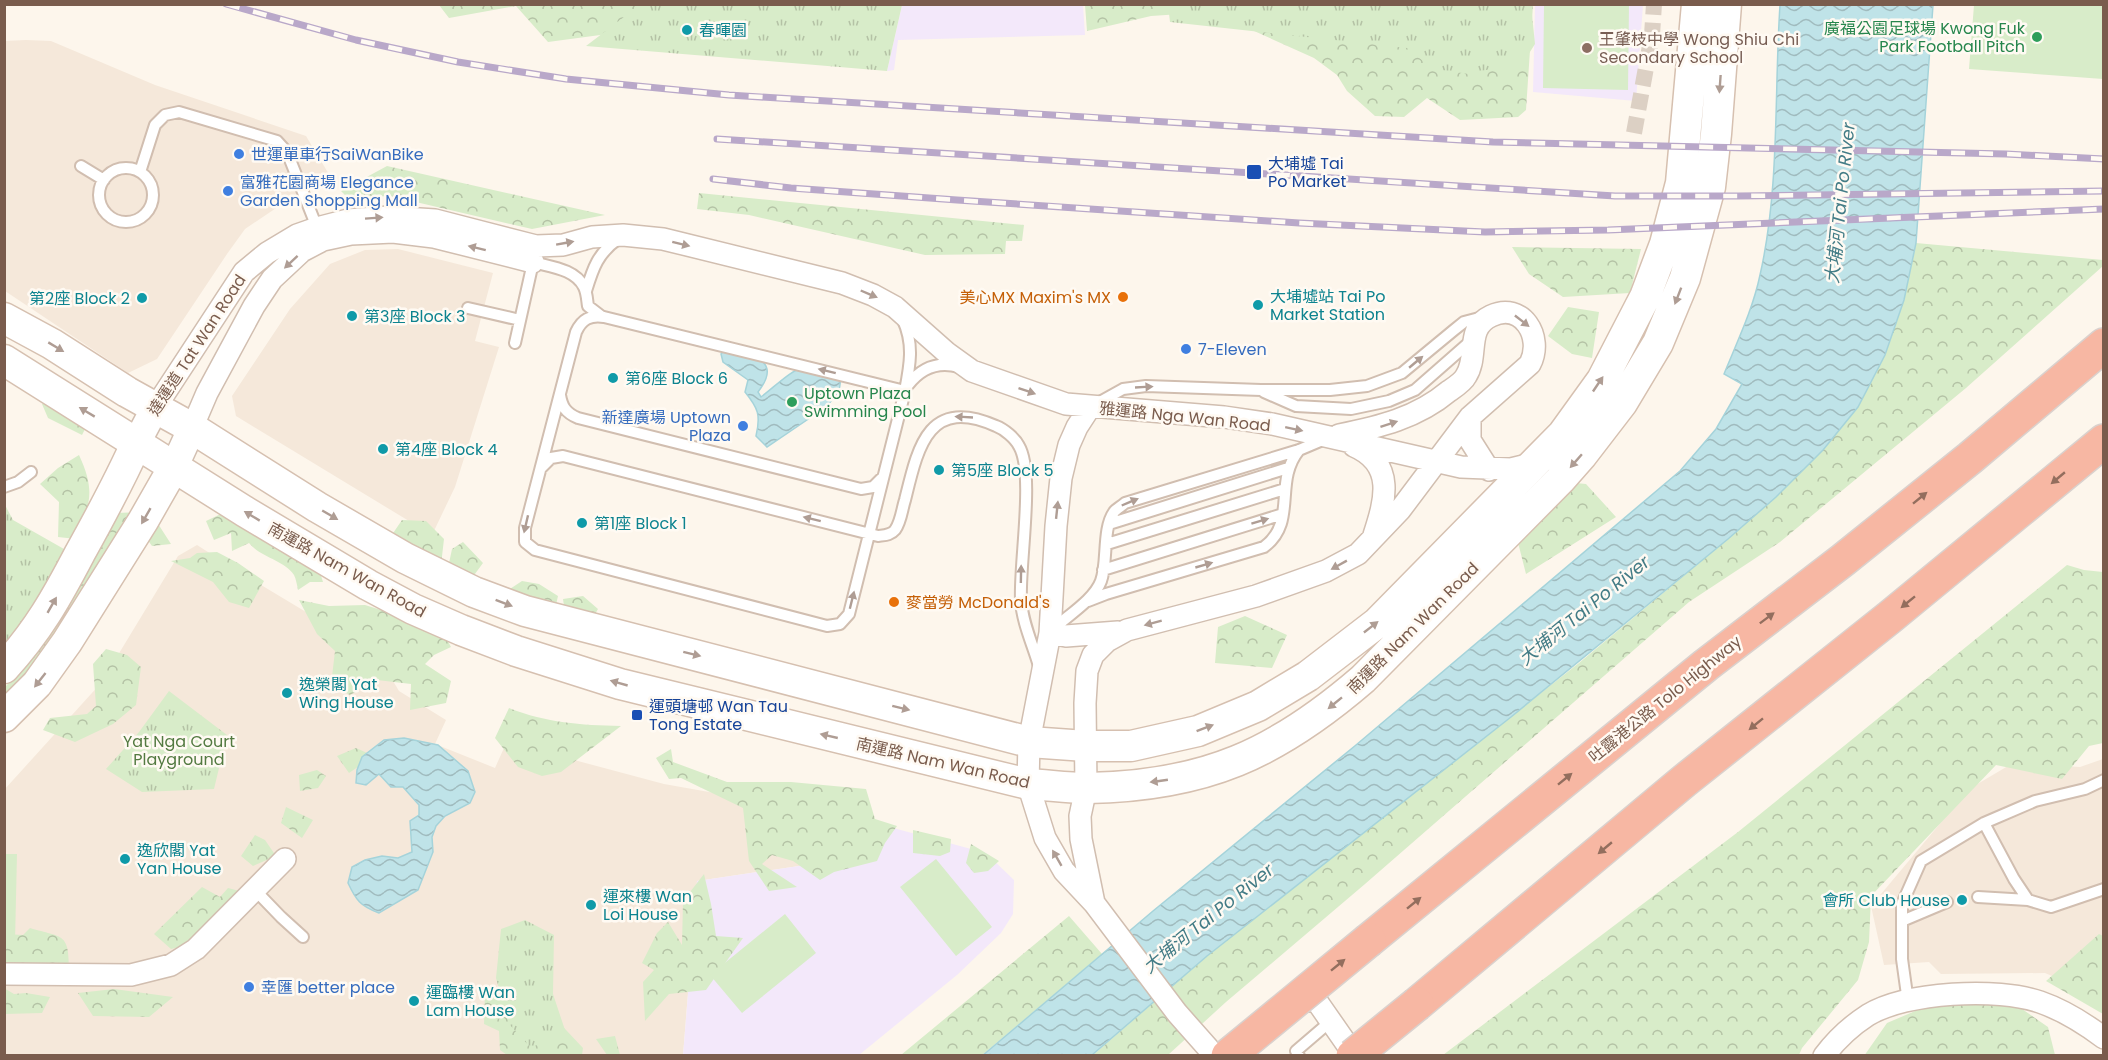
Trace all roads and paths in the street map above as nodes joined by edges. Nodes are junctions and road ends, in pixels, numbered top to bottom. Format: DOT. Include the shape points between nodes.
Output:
graph roads {
  1 [pos="1697,4"];
  2 [pos="1726,4"];
  3 [pos="81,166"];
  4 [pos="140,172"];
  5 [pos="104,180"];
  6 [pos="320,234"];
  7 [pos="623,235"];
  8 [pos="535,254"];
  9 [pos="586,291"];
  10 [pos="896,307"];
  11 [pos="468,308"];
  12 [pos="1492,315"];
  13 [pos="604,317"];
  14 [pos="4,318"];
  15 [pos="520,320"];
  16 [pos="1473,339"];
  17 [pos="515,343"];
  18 [pos="2103,345"];
  19 [pos="4,360"];
  20 [pos="972,371"];
  21 [pos="1261,390"];
  22 [pos="904,391"];
  23 [pos="560,395"];
  24 [pos="1090,407"];
  25 [pos="155,408"];
  26 [pos="1470,417"];
  27 [pos="192,428"];
  28 [pos="1332,437"];
  29 [pos="2103,441"];
  30 [pos="137,442"];
  31 [pos="1299,450"];
  32 [pos="1435,462"];
  33 [pos="1536,462"];
  34 [pos="175,465"];
  35 [pos="541,468"];
  36 [pos="1288,468"];
  37 [pos="1489,470"];
  38 [pos="31,472"];
  39 [pos="882,477"];
  40 [pos="4,487"];
  41 [pos="1285,489"];
  42 [pos="1283,514"];
  43 [pos="1109,524"];
  44 [pos="869,533"];
  45 [pos="1372,541"];
  46 [pos="1107,544"];
  47 [pos="1104,570"];
  48 [pos="1088,601"];
  49 [pos="1128,630"];
  50 [pos="1050,633"];
  51 [pos="4,668"];
  52 [pos="1041,672"];
  53 [pos="4,717"];
  54 [pos="1029,742"];
  55 [pos="1086,746"];
  56 [pos="2103,780"];
  57 [pos="1028,784"];
  58 [pos="1086,788"];
  59 [pos="1984,823"];
  60 [pos="285,859"];
  61 [pos="255,890"];
  62 [pos="2100,894"];
  63 [pos="1978,897"];
  64 [pos="2028,900"];
  65 [pos="1947,902"];
  66 [pos="1094,903"];
  67 [pos="1902,921"];
  68 [pos="303,937"];
  69 [pos="4,974"];
  70 [pos="1908,1002"];
  71 [pos="1331,1022"];
  72 [pos="2103,1038"];
  73 [pos="1218,1053"];
  74 [pos="1299,1056"];
  75 [pos="1354,1056"];
  76 [pos="1824,1056"];
  33 -- 1 [label="main road, 南運路 Nam Wan Road, one-way" via="1563,434 1602,380 1645,297 1665,244 1681,183"];
  2 -- 58 [label="main road, 南運路 Nam Wan Road, one-way" via="1710,187 1697,241 1673,311 1640,375 1582,454 1392,652 1308,724 1255,754 1194,776"];
  3 -- 5 [label="lane"];
  4 -- 5 [label="lane" via="117,170"];
  4 -- 5 [label="lane" via="152,186 152,204 140,218 131,221 113,219 101,206 100,188"];
  4 -- 6 [label="lane" via="155,124 165,115 179,112 277,141 287,152"];
  6 -- 8 [label="street, 達運道 Tat Wan Road" via="403,233"];
  6 -- 25 [label="street, 達運道 Tat Wan Road" via="297,235 267,252 244,272"];
  6 -- 27 [label="street, 達運道 Tat Wan Road, one-way" via="272,279 254,306"];
  8 -- 7 [label="street, 達運道 Tat Wan Road, one-way" via="592,237"];
  7 -- 9 [label="lane" via="604,249 592,269"];
  7 -- 10 [label="street, 達運道 Tat Wan Road, one-way" via="663,239 842,283"];
  8 -- 9 [label="lane" via="577,277"];
  8 -- 15 [label="lane"];
  9 -- 13 [label="lane" via="588,306"];
  10 -- 20 [label="street, 達運道 Tat Wan Road"];
  10 -- 22 [label="lane" via="910,341 911,361"];
  11 -- 15 [label="lane"];
  12 -- 16 [label="street" via="1483,321"];
  21 -- 12 [label="lane, one-way" via="1367,386 1402,373 1464,322"];
  12 -- 26 [label="street, one-way" via="1510,314 1524,321 1534,336 1534,355 1530,364"];
  22 -- 13 [label="lane, one-way"];
  13 -- 23 [label="lane" via="586,319 576,332"];
  14 -- 25 [label="main road, 南運路 Nam Wan Road, one-way"];
  15 -- 17 [label="lane"];
  16 -- 21 [label="lane" via="1415,390 1389,401 1351,409 1296,406"];
  28 -- 16 [label="street, 雅運路 Nga Wan Road, one-way" via="1403,419 1438,400 1465,379 1472,366"];
  73 -- 18 [label="highway, 吐露港公路 Tolo Highway, one-way, bridge" via="1369,940 1706,665 1961,466"];
  30 -- 19 [label="main road, 南運路 Nam Wan Road, one-way"];
  20 -- 22 [label="lane" via="940,364 926,368"];
  20 -- 24 [label="street, 達運道 Tat Wan Road, one-way" via="1066,404"];
  24 -- 21 [label="lane, one-way" via="1123,389 1146,386"];
  22 -- 39 [label="lane"];
  23 -- 35 [label="lane"];
  23 -- 39 [label="lane" via="565,410 578,418 667,441 861,489 873,487"];
  24 -- 28 [label="street, 雅運路 Nga Wan Road, one-way" via="1224,417"];
  50 -- 24 [label="street, 雅運路 Nga Wan Road, one-way" via="1061,478 1069,445"];
  25 -- 27 [label="main road, 南運路 Nam Wan Road"];
  25 -- 30 [label="street, 達運道 Tat Wan Road"];
  26 -- 32 [label="street"];
  26 -- 37 [label="street" via="1470,440"];
  27 -- 34 [label="street, 達運道 Tat Wan Road"];
  27 -- 54 [label="main road, 南運路 Nam Wan Road, one-way" via="405,558 525,611"];
  28 -- 31 [label="lane"];
  28 -- 32 [label="street, 雅運路 Nga Wan Road"];
  28 -- 45 [label="street, 雅運路 Nga Wan Road" via="1368,452 1381,471 1384,495"];
  29 -- 75 [label="highway, one-way, bridge" via="1684,781"];
  30 -- 34 [label="main road, 南運路 Nam Wan Road"];
  51 -- 30 [label="main road, 達運道 Tat Wan Road, one-way" via="50,609"];
  31 -- 36 [label="lane"];
  43 -- 31 [label="lane, one-way" via="1114,512 1125,503"];
  32 -- 37 [label="street, 雅運路 Nga Wan Road"];
  32 -- 45 [label="street"];
  33 -- 37 [label="street, 雅運路 Nga Wan Road"];
  55 -- 33 [label="main road, 南運路 Nam Wan Road, one-way" via="1131,746 1198,731 1258,706 1308,676 1377,622"];
  34 -- 53 [label="main road, 達運道 Tat Wan Road, one-way" via="67,642 37,684"];
  57 -- 34 [label="main road, 南運路 Nam Wan Road, one-way" via="642,690 516,651 413,609 368,585"];
  44 -- 35 [label="lane, one-way" via="563,456 551,458"];
  35 -- 44 [label="lane, one-way" via="524,535 530,547 827,626 840,624 849,614"];
  36 -- 41 [label="lane"];
  36 -- 43 [label="lane"];
  38 -- 40 [label="lane"];
  39 -- 44 [label="lane"];
  41 -- 42 [label="lane"];
  41 -- 46 [label="lane"];
  47 -- 42 [label="lane, one-way"];
  48 -- 42 [label="lane, one-way" via="1264,547 1274,540"];
  43 -- 46 [label="lane"];
  52 -- 44 [label="lane, one-way" via="1021,603 1026,466 1019,446 1002,428 980,419 956,416 936,424 922,442 894,531 887,535"];
  45 -- 49 [label="street, one-way" via="1358,554 1326,571 1256,596"];
  46 -- 47 [label="lane"];
  47 -- 48 [label="lane"];
  48 -- 50 [label="lane"];
  49 -- 50 [label="street" via="1087,636"];
  49 -- 55 [label="street" via="1107,641 1093,655 1087,671"];
  50 -- 52 [label="street, 雅運路 Nga Wan Road"];
  52 -- 54 [label="street, 雅運路 Nga Wan Road"];
  54 -- 55 [label="main road, 南運路 Nam Wan Road"];
  54 -- 57 [label="street, 雅運路 Nga Wan Road"];
  55 -- 58 [label="street"];
  56 -- 59 [label="lane" via="2085,789 2035,801"];
  57 -- 58 [label="main road, 南運路 Nam Wan Road"];
  66 -- 57 [label="street, 雅運路 Nga Wan Road, one-way" via="1064,871 1045,838"];
  58 -- 66 [label="street" via="1080,816 1081,839"];
  59 -- 64 [label="lane"];
  59 -- 67 [label="lane" via="1921,861 1902,904"];
  60 -- 61 [label="street"];
  61 -- 68 [label="lane"];
  61 -- 69 [label="street" via="196,949 171,964 131,975"];
  62 -- 64 [label="lane" via="2051,907"];
  63 -- 64 [label="lane"];
  65 -- 67 [label="lane"];
  66 -- 73 [label="street, 雅運路 Nga Wan Road" via="1177,1013"];
  67 -- 70 [label="lane"];
  70 -- 72 [label="street" via="1953,994 2019,996 2056,1008"];
  70 -- 76 [label="street" via="1870,1014 1850,1028"];
  71 -- 73 [label="street" via="1316,1000 1280,1004"];
  71 -- 74 [label="lane" via="1296,1051"];
  71 -- 75 [label="street"];
}
